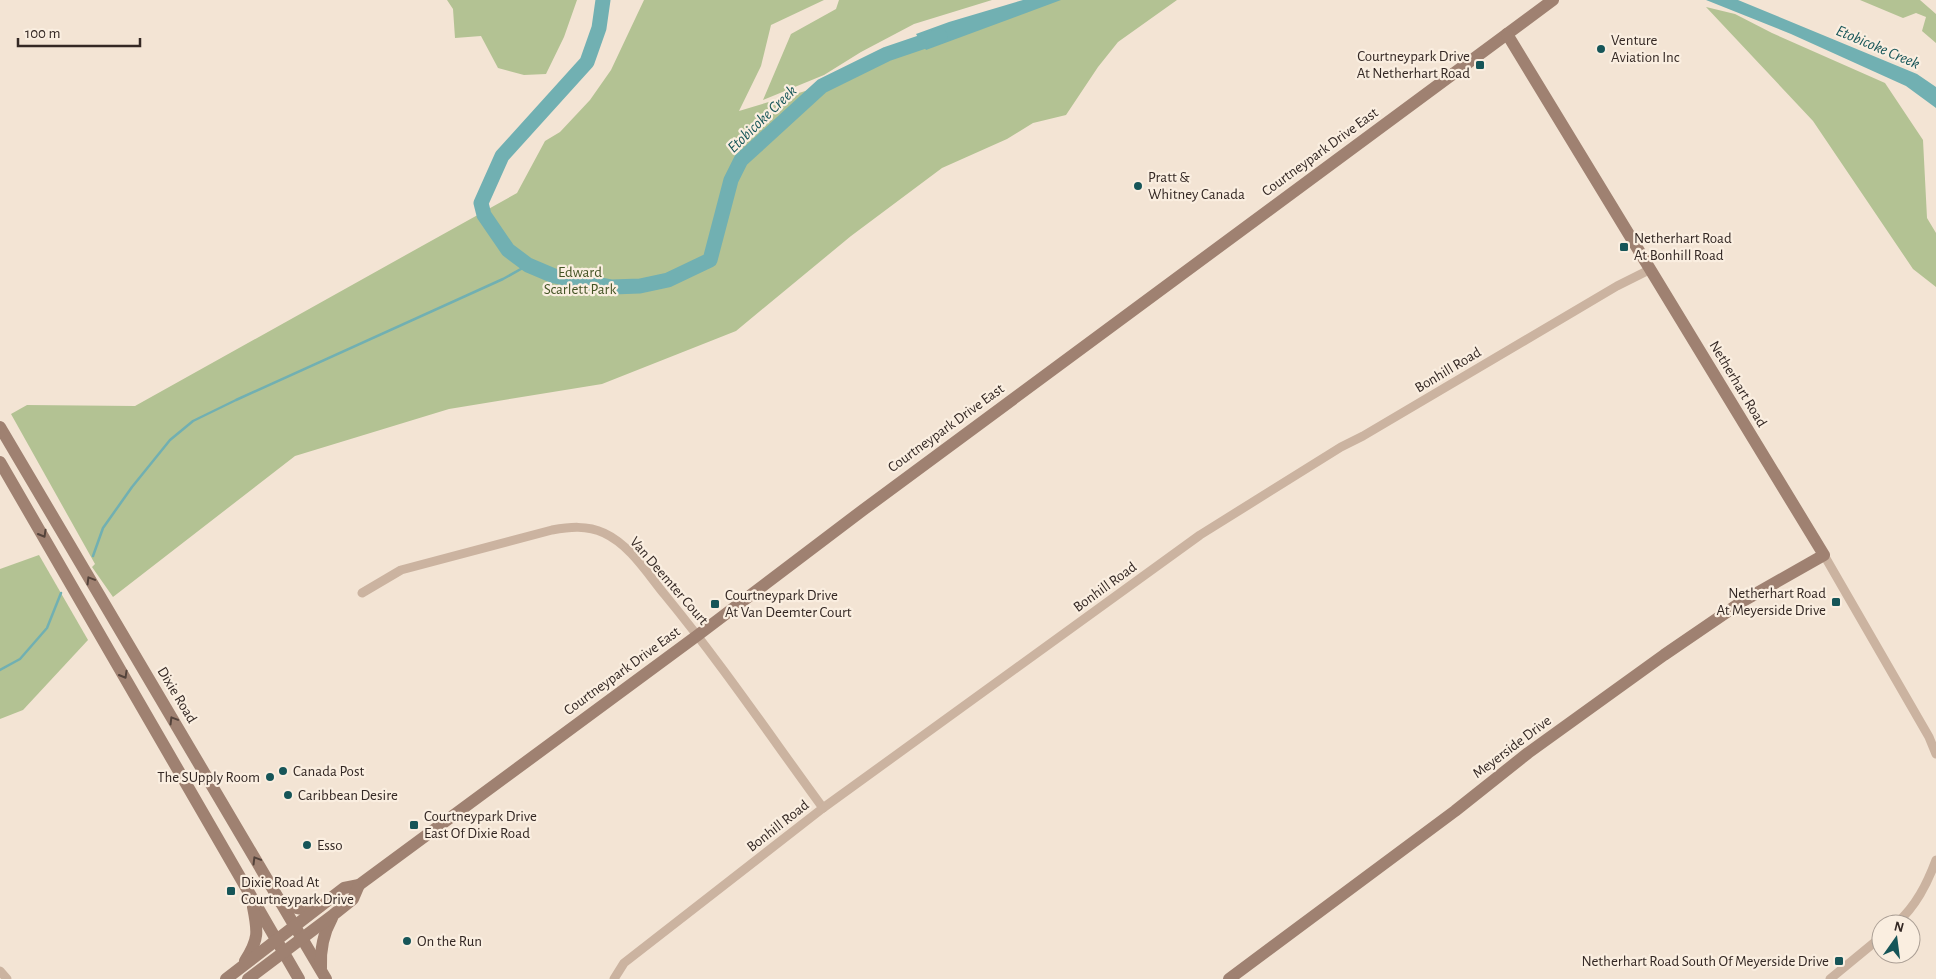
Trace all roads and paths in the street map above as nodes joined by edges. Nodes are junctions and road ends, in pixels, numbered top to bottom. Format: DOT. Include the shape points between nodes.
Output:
graph roads {
  1 [pos="1553,0"];
  2 [pos="1507,34"];
  3 [pos="1649,270"];
  4 [pos="0,427"];
  5 [pos="0,462"];
  6 [pos="42,498"];
  7 [pos="27,506"];
  8 [pos="1824,555"];
  9 [pos="362,593"];
  10 [pos="102,599"];
  11 [pos="86,608"];
  12 [pos="698,635"];
  13 [pos="1936,754"];
  14 [pos="823,808"];
  15 [pos="1936,860"];
  16 [pos="359,884"];
  17 [pos="250,893"];
  18 [pos="280,902"];
  19 [pos="321,906"];
  20 [pos="1906,914"];
  21 [pos="333,916"];
  22 [pos="294,926"];
  23 [pos="302,939"];
  24 [pos="1871,945"];
  25 [pos="280,947"];
  26 [pos="241,968"];
  27 [pos="260,970"];
  28 [pos="0,971"];
  29 [pos="323,975"];
  30 [pos="7,979"];
  31 [pos="226,979"];
  32 [pos="248,979"];
  33 [pos="298,979"];
  34 [pos="614,979"];
  35 [pos="1229,979"];
  36 [pos="1830,979"];
  1 -- 2 [label="street, Courtneypark Drive East"];
  2 -- 3 [label="street, Netherhart Road"];
  2 -- 12 [label="street, Courtneypark Drive East"];
  3 -- 8 [label="street, Netherhart Road"];
  3 -- 14 [label="street, Bonhill Road" via="1341,447 1200,535"];
  4 -- 6 [label="street, Dixie Road"];
  5 -- 7 [label="street"];
  6 -- 7 [label="street"];
  10 -- 6 [label="street, Dixie Road, one-way"];
  7 -- 11 [label="street, one-way"];
  8 -- 13 [label="street, Netherhart Road"];
  8 -- 35 [label="street, Meyerside Drive" via="1743,602 1664,655 1528,753"];
  9 -- 12 [label="street, Van Deemter Court" via="401,570 552,530 586,528 604,533 632,554"];
  10 -- 11 [label="street"];
  18 -- 10 [label="street, Dixie Road, one-way"];
  11 -- 17 [label="street, one-way"];
  12 -- 14 [label="street, Van Deemter Court"];
  12 -- 16 [label="street, Courtneypark Drive East"];
  14 -- 34 [label="street, Bonhill Road" via="626,961"];
  15 -- 20 [label="street" via="1917,902"];
  16 -- 19 [label="street, Courtneypark Drive East" via="344,888"];
  16 -- 21 [label="street, Courtneypark Drive East" via="353,899"];
  17 -- 25 [label="street"];
  17 -- 26 [label="street" via="258,936"];
  18 -- 19 [label="street" via="304,909"];
  18 -- 22 [label="street, Dixie Road"];
  19 -- 22 [label="street, Courtneypark Drive East"];
  21 -- 23 [label="street, Courtneypark Drive East"];
  21 -- 29 [label="street" via="320,950"];
  22 -- 23 [label="street, Dixie Road"];
  22 -- 25 [label="street, Courtneypark Drive East"];
  23 -- 25 [label="street, Courtneypark Drive East"];
  23 -- 29 [label="street, Dixie Road"];
  24 -- 36 [label="street"];
  25 -- 26 [label="street, Courtneypark Drive East"];
  25 -- 27 [label="street, Courtneypark Drive East"];
  25 -- 33 [label="street"];
  26 -- 31 [label="street, Courtneypark Drive East"];
  27 -- 32 [label="street, Courtneypark Drive East"];
  27 -- 33 [label="street" via="277,968"];
  28 -- 30 [label="street"];
}
